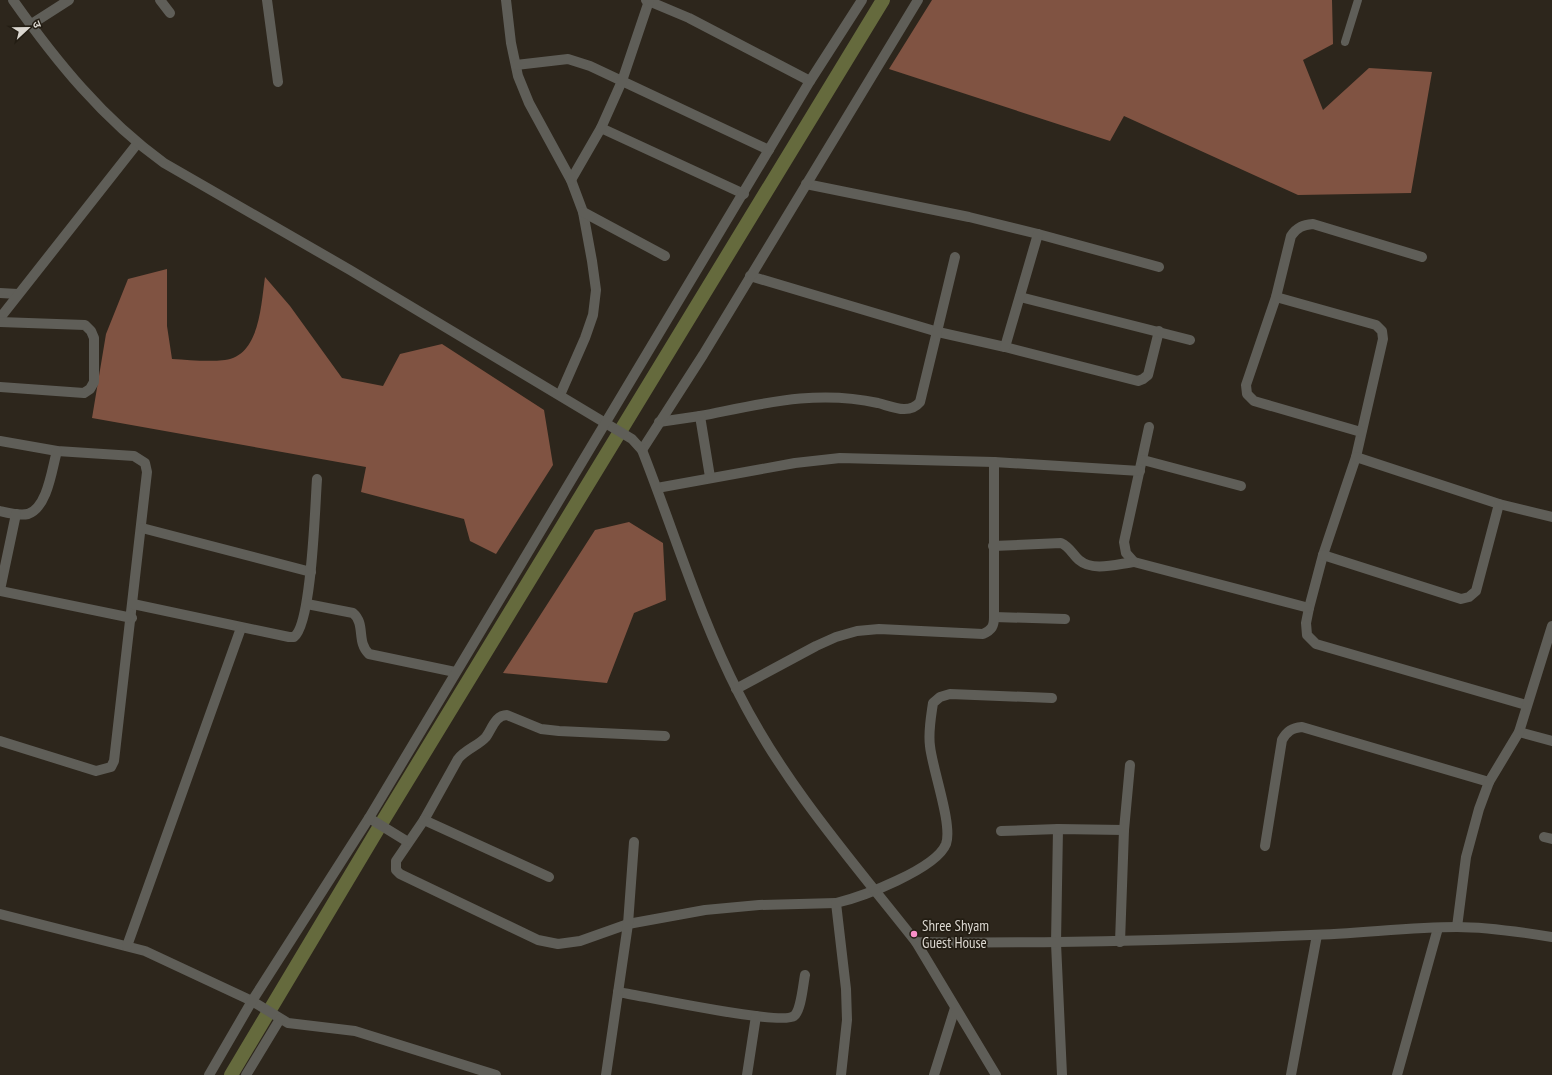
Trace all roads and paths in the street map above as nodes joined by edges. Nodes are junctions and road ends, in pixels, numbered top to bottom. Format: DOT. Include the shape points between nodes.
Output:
graph roads {
  1 [pos="13,0"];
  2 [pos="69,0"];
  3 [pos="160,0"];
  4 [pos="266,0"];
  5 [pos="506,0"];
  6 [pos="648,0"];
  7 [pos="862,0"];
  8 [pos="918,0"];
  9 [pos="1358,0"];
  10 [pos="170,13"];
  11 [pos="30,25"];
  12 [pos="1345,42"];
  13 [pos="516,65"];
  14 [pos="622,81"];
  15 [pos="810,81"];
  16 [pos="278,82"];
  17 [pos="601,128"];
  18 [pos="137,144"];
  19 [pos="769,150"];
  20 [pos="571,180"];
  21 [pos="806,184"];
  22 [pos="744,194"];
  23 [pos="583,212"];
  24 [pos="1038,234"];
  25 [pos="666,256"];
  26 [pos="955,257"];
  27 [pos="1422,257"];
  28 [pos="1159,267"];
  29 [pos="750,276"];
  30 [pos="0,292"];
  31 [pos="18,294"];
  32 [pos="1276,296"];
  33 [pos="1020,297"];
  34 [pos="0,318"];
  35 [pos="0,322"];
  36 [pos="1159,331"];
  37 [pos="938,332"];
  38 [pos="1190,340"];
  39 [pos="1005,347"];
  40 [pos="0,387"];
  41 [pos="560,395"];
  42 [pos="700,416"];
  43 [pos="659,422"];
  44 [pos="610,425"];
  45 [pos="1149,428"];
  46 [pos="1361,432"];
  47 [pos="0,441"];
  48 [pos="642,450"];
  49 [pos="57,451"];
  50 [pos="1356,458"];
  51 [pos="1143,460"];
  52 [pos="994,462"];
  53 [pos="1140,471"];
  54 [pos="710,478"];
  55 [pos="317,479"];
  56 [pos="1241,486"];
  57 [pos="657,488"];
  58 [pos="1499,504"];
  59 [pos="0,511"];
  60 [pos="16,514"];
  61 [pos="1552,517"];
  62 [pos="142,528"];
  63 [pos="993,546"];
  64 [pos="1323,556"];
  65 [pos="1134,562"];
  66 [pos="310,572"];
  67 [pos="0,591"];
  68 [pos="133,604"];
  69 [pos="306,604"];
  70 [pos="1309,608"];
  71 [pos="994,617"];
  72 [pos="132,618"];
  73 [pos="1065,619"];
  74 [pos="241,628"];
  75 [pos="1551,633"];
  76 [pos="455,672"];
  77 [pos="736,689"];
  78 [pos="1052,698"];
  79 [pos="1526,705"];
  80 [pos="1519,732"];
  81 [pos="665,736"];
  82 [pos="0,741"];
  83 [pos="1552,741"];
  84 [pos="1130,765"];
  85 [pos="1489,782"];
  86 [pos="424,820"];
  87 [pos="373,821"];
  88 [pos="1058,829"];
  89 [pos="1124,830"];
  90 [pos="1001,831"];
  91 [pos="408,842"];
  92 [pos="634,842"];
  93 [pos="1265,846"];
  94 [pos="550,877"];
  95 [pos="875,889"];
  96 [pos="836,902"];
  97 [pos="0,914"];
  98 [pos="628,924"];
  99 [pos="1457,927"];
  100 [pos="1438,928"];
  101 [pos="1318,935"];
  102 [pos="1552,937"];
  103 [pos="916,942"];
  104 [pos="1120,942"];
  105 [pos="1056,943"];
  106 [pos="127,946"];
  107 [pos="805,975"];
  108 [pos="618,992"];
  109 [pos="256,1003"];
  110 [pos="955,1008"];
  111 [pos="756,1016"];
  112 [pos="280,1019"];
  113 [pos="464,1071"];
  114 [pos="209,1075"];
  115 [pos="246,1075"];
  116 [pos="496,1075"];
  117 [pos="606,1075"];
  118 [pos="747,1075"];
  119 [pos="841,1075"];
  120 [pos="934,1075"];
  121 [pos="996,1075"];
  122 [pos="1062,1075"];
  123 [pos="1291,1075"];
  124 [pos="1397,1075"];
  1 -- 11 [label="street"];
  2 -- 11 [label="street"];
  3 -- 10 [label="street"];
  4 -- 16 [label="street"];
  5 -- 13 [label="street"];
  6 -- 14 [label="street"];
  6 -- 15 [label="street" via="746,46"];
  7 -- 15 [label="street"];
  8 -- 21 [label="street"];
  9 -- 12 [label="lane"];
  11 -- 18 [label="street" via="64,69"];
  13 -- 14 [label="street" via="568,59"];
  13 -- 20 [label="street" via="529,103"];
  14 -- 17 [label="street"];
  14 -- 19 [label="street"];
  15 -- 19 [label="street"];
  17 -- 20 [label="street"];
  17 -- 22 [label="street"];
  18 -- 31 [label="street"];
  18 -- 41 [label="street" via="164,163"];
  19 -- 22 [label="street"];
  20 -- 23 [label="street"];
  21 -- 24 [label="street" via="969,217"];
  21 -- 29 [label="street"];
  22 -- 44 [label="street"];
  23 -- 25 [label="street"];
  23 -- 41 [label="street" via="596,290 593,315"];
  24 -- 28 [label="street"];
  24 -- 33 [label="street"];
  26 -- 37 [label="street"];
  27 -- 32 [label="street" via="1313,224 1303,225 1291,236"];
  29 -- 37 [label="street"];
  29 -- 43 [label="street"];
  30 -- 31 [label="street"];
  31 -- 34 [label="street"];
  32 -- 46 [label="street" via="1376,325 1382,331 1383,339"];
  32 -- 46 [label="street" via="1246,385 1247,394 1254,401"];
  33 -- 36 [label="street"];
  33 -- 39 [label="street"];
  35 -- 40 [label="street" via="85,325 94,338 94,382 84,393"];
  36 -- 38 [label="street"];
  36 -- 39 [label="street" via="1148,375 1138,381"];
  37 -- 39 [label="street"];
  37 -- 42 [label="street" via="920,402 915,408 907,410 837,397 808,397"];
  41 -- 44 [label="street"];
  42 -- 43 [label="street"];
  42 -- 54 [label="street"];
  43 -- 48 [label="street"];
  44 -- 48 [label="street" via="632,439"];
  44 -- 76 [label="street"];
  45 -- 51 [label="street"];
  46 -- 50 [label="street"];
  47 -- 49 [label="street"];
  48 -- 57 [label="street"];
  49 -- 60 [label="street" via="45,496 39,506 28,514"];
  49 -- 62 [label="street" via="134,456 145,463 147,472"];
  50 -- 58 [label="street"];
  50 -- 64 [label="street"];
  51 -- 53 [label="street"];
  51 -- 56 [label="street"];
  52 -- 53 [label="street"];
  52 -- 54 [label="street" via="840,458 794,463"];
  52 -- 63 [label="street"];
  53 -- 65 [label="street" via="1124,542 1126,553"];
  54 -- 57 [label="street"];
  55 -- 66 [label="street"];
  57 -- 77 [label="street" via="708,629"];
  58 -- 61 [label="street"];
  58 -- 64 [label="street" via="1476,590 1469,597 1461,599"];
  59 -- 60 [label="street"];
  60 -- 67 [label="street"];
  62 -- 66 [label="street"];
  62 -- 68 [label="street"];
  63 -- 65 [label="street" via="1061,543 1068,546 1085,564 1095,567"];
  63 -- 71 [label="street"];
  64 -- 70 [label="street"];
  65 -- 70 [label="street"];
  66 -- 69 [label="street"];
  67 -- 72 [label="street"];
  68 -- 72 [label="street"];
  68 -- 74 [label="street"];
  69 -- 74 [label="street" via="300,630 294,637"];
  69 -- 76 [label="street" via="353,613 358,617 361,626 362,645 369,654"];
  70 -- 79 [label="street" via="1307,635 1316,644"];
  71 -- 73 [label="street"];
  71 -- 77 [label="street" via="994,625 990,631 983,634 879,629 836,636"];
  72 -- 82 [label="street" via="114,761 111,767 96,771"];
  74 -- 106 [label="street"];
  75 -- 79 [label="street"];
  76 -- 87 [label="street"];
  77 -- 95 [label="street" via="779,764"];
  78 -- 95 [label="street" via="950,694 940,697 933,704 930,746 947,825 946,843 936,858 900,879"];
  79 -- 80 [label="street"];
  80 -- 83 [label="street"];
  80 -- 85 [label="street"];
  81 -- 86 [label="street" via="547,730 502,715 497,718 485,738 458,759"];
  84 -- 89 [label="street"];
  85 -- 93 [label="street" via="1302,727 1294,727 1286,732 1282,740"];
  85 -- 99 [label="street" via="1466,857"];
  86 -- 91 [label="street"];
  86 -- 94 [label="street"];
  87 -- 91 [label="street"];
  87 -- 109 [label="street"];
  88 -- 89 [label="street"];
  88 -- 90 [label="street"];
  88 -- 105 [label="street"];
  89 -- 104 [label="street"];
  91 -- 98 [label="street" via="395,865 400,874 538,940 558,944 580,941"];
  92 -- 98 [label="street"];
  95 -- 96 [label="street" via="855,898"];
  95 -- 103 [label="street"];
  96 -- 98 [label="street" via="751,905 705,910"];
  96 -- 119 [label="street" via="847,1020"];
  97 -- 106 [label="street"];
  98 -- 108 [label="street"];
  99 -- 100 [label="street"];
  99 -- 102 [label="street" via="1518,931"];
  100 -- 101 [label="street"];
  100 -- 124 [label="street"];
  101 -- 104 [label="street"];
  101 -- 123 [label="street"];
  103 -- 105 [label="street"];
  103 -- 110 [label="street"];
  104 -- 105 [label="street"];
  105 -- 122 [label="street"];
  106 -- 109 [label="street" via="165,960"];
  107 -- 111 [label="street" via="798,1013 792,1018"];
  108 -- 111 [label="street"];
  108 -- 117 [label="street"];
  109 -- 112 [label="street"];
  109 -- 114 [label="street"];
  110 -- 120 [label="street"];
  110 -- 121 [label="street"];
  111 -- 118 [label="street"];
  112 -- 113 [label="street" via="296,1026 355,1031"];
  112 -- 115 [label="street"];
  113 -- 116 [label="street"];
}
